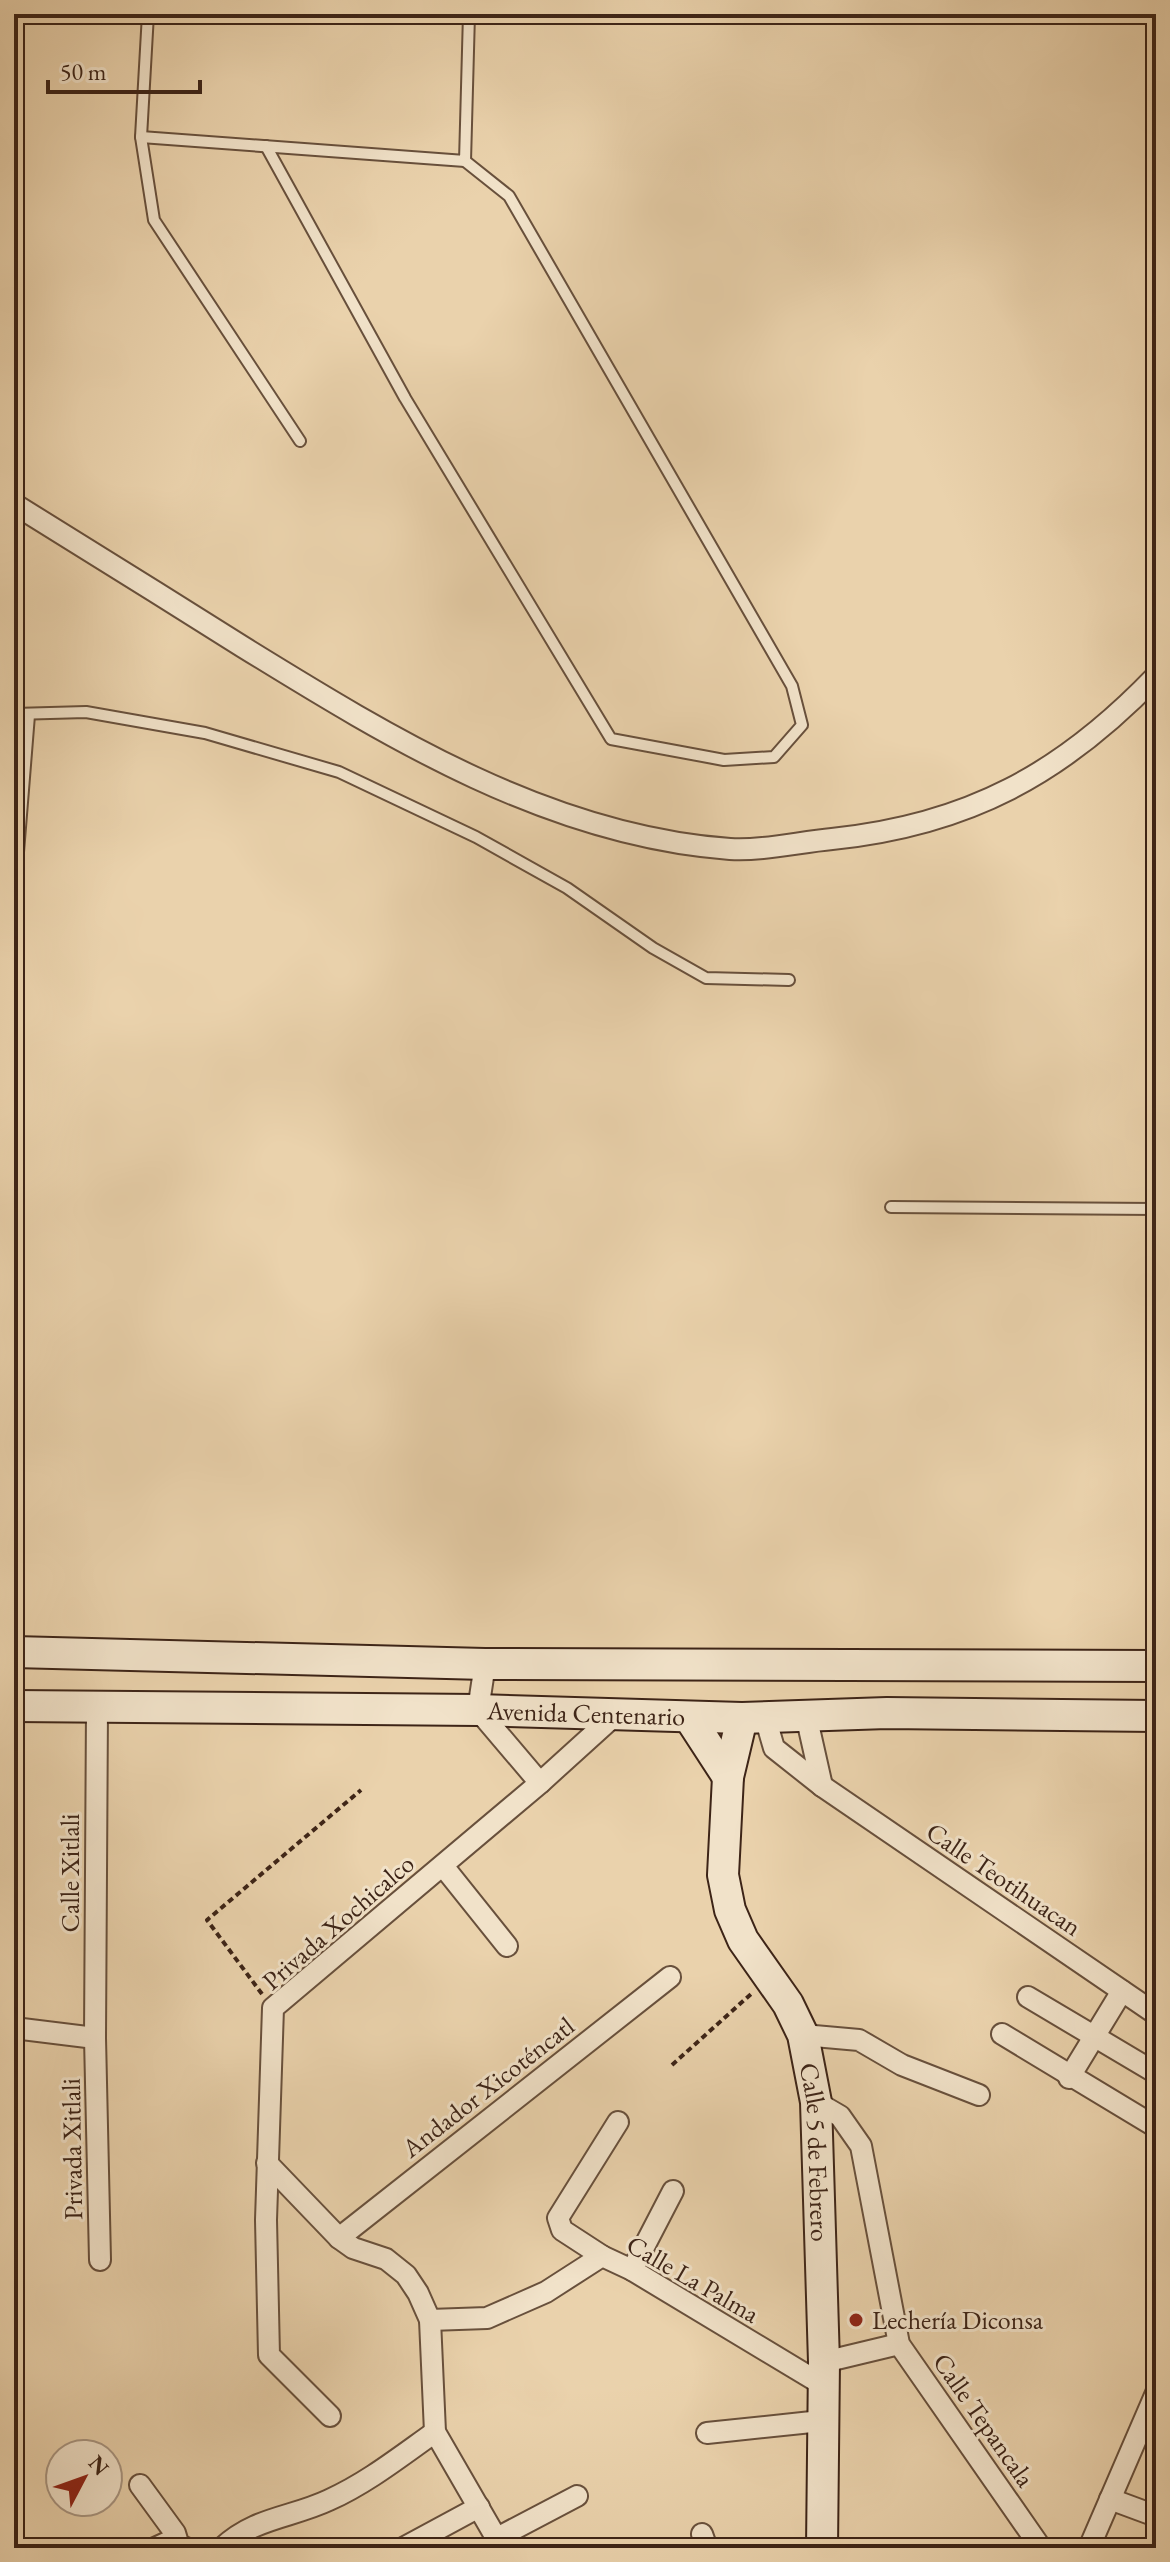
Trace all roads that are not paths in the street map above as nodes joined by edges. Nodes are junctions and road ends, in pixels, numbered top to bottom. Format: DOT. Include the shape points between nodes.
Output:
graph roads {
  1 [pos="148,14"];
  2 [pos="469,14"];
  3 [pos="141,137"];
  4 [pos="266,146"];
  5 [pos="465,161"];
  6 [pos="300,441"];
  7 [pos="14,504"];
  8 [pos="1156,676"];
  9 [pos="14,714"];
  10 [pos="29,715"];
  11 [pos="14,902"];
  12 [pos="789,980"];
  13 [pos="891,1207"];
  14 [pos="1156,1209"];
  15 [pos="14,1652"];
  16 [pos="485,1664"];
  17 [pos="889,1666"];
  18 [pos="1156,1666"];
  19 [pos="14,1706"];
  20 [pos="97,1708"];
  21 [pos="478,1710"];
  22 [pos="887,1713"];
  23 [pos="615,1715"];
  24 [pos="806,1715"];
  25 [pos="1156,1716"];
  26 [pos="689,1717"];
  27 [pos="754,1717"];
  28 [pos="728,1777"];
  29 [pos="540,1783"];
  30 [pos="822,1786"];
  31 [pos="443,1866"];
  32 [pos="507,1946"];
  33 [pos="670,1977"];
  34 [pos="1122,1991"];
  35 [pos="1028,1997"];
  36 [pos="1156,2014"];
  37 [pos="14,2028"];
  38 [pos="1002,2034"];
  39 [pos="803,2035"];
  40 [pos="1094,2035"];
  41 [pos="95,2038"];
  42 [pos="1156,2073"];
  43 [pos="1069,2078"];
  44 [pos="979,2095"];
  45 [pos="816,2102"];
  46 [pos="618,2122"];
  47 [pos="1156,2127"];
  48 [pos="267,2163"];
  49 [pos="673,2191"];
  50 [pos="339,2238"];
  51 [pos="602,2256"];
  52 [pos="100,2260"];
  53 [pos="632,2270"];
  54 [pos="430,2320"];
  55 [pos="899,2344"];
  56 [pos="823,2373"];
  57 [pos="1156,2393"];
  58 [pos="330,2416"];
  59 [pos="821,2421"];
  60 [pos="435,2432"];
  61 [pos="707,2433"];
  62 [pos="140,2485"];
  63 [pos="577,2496"];
  64 [pos="1110,2499"];
  65 [pos="479,2507"];
  66 [pos="1156,2516"];
  67 [pos="499,2543"];
  68 [pos="182,2546"];
  69 [pos="155,2548"];
  70 [pos="222,2548"];
  71 [pos="403,2548"];
  72 [pos="822,2548"];
  73 [pos="1041,2548"];
  74 [pos="1089,2548"];
  1 -- 3 [label="lane"];
  2 -- 5 [label="lane"];
  3 -- 4 [label="lane"];
  3 -- 6 [label="lane" via="154,220"];
  4 -- 5 [label="lane"];
  4 -- 5 [label="lane" via="405,398 611,739 724,760 774,757 802,725 792,686 509,196"];
  7 -- 8 [label="street" via="355,716 490,786 629,833 717,847 920,826 1018,788 1095,734"];
  9 -- 10 [label="lane"];
  10 -- 11 [label="lane"];
  10 -- 12 [label="lane" via="86,712 205,733 339,772 476,837 567,888 706,978"];
  13 -- 14 [label="lane"];
  15 -- 16 [label="street, Avenida Centenario"];
  16 -- 17 [label="street, Avenida Centenario"];
  16 -- 21 [label="street"];
  17 -- 18 [label="street, Avenida Centenario"];
  17 -- 22 [label="street"];
  19 -- 20 [label="street, Avenida Centenario"];
  20 -- 21 [label="street, Avenida Centenario"];
  20 -- 41 [label="street, Calle Xitlali"];
  21 -- 23 [label="street, Avenida Centenario"];
  21 -- 29 [label="street"];
  22 -- 24 [label="street, Avenida Centenario"];
  22 -- 25 [label="street, Avenida Centenario"];
  23 -- 26 [label="street, Avenida Centenario"];
  23 -- 29 [label="street, Privada Xochicalco"];
  24 -- 27 [label="street, Avenida Centenario"];
  24 -- 30 [label="street"];
  26 -- 27 [label="street, Avenida Centenario"];
  26 -- 28 [label="street"];
  27 -- 28 [label="street, Calle 5 de Febrero"];
  27 -- 30 [label="street, Calle Teotihuacan" via="774,1748"];
  28 -- 39 [label="street, Calle 5 de Febrero" via="723,1875 730,1910"];
  29 -- 31 [label="street, Privada Xochicalco"];
  30 -- 34 [label="street, Calle Teotihuacan"];
  31 -- 32 [label="street"];
  31 -- 48 [label="street, Privada Xochicalco" via="273,2008"];
  33 -- 50 [label="street, Andador Xicoténcatl"];
  34 -- 36 [label="street, Calle Teotihuacan"];
  34 -- 40 [label="street"];
  35 -- 40 [label="street"];
  37 -- 41 [label="street"];
  38 -- 43 [label="street"];
  39 -- 44 [label="street" via="859,2040 902,2065"];
  39 -- 45 [label="street, Calle 5 de Febrero"];
  40 -- 42 [label="street"];
  40 -- 43 [label="street"];
  41 -- 52 [label="street, Privada Xitlali"];
  43 -- 47 [label="street"];
  45 -- 55 [label="street, Calle Tepancala" via="840,2116 861,2146"];
  45 -- 56 [label="street, Calle 5 de Febrero"];
  46 -- 51 [label="street" via="558,2218 562,2230"];
  48 -- 50 [label="street"];
  48 -- 58 [label="street, Privada Xochicalco" via="269,2355"];
  49 -- 53 [label="street"];
  50 -- 54 [label="street" via="386,2259 406,2275"];
  51 -- 53 [label="street, Calle La Palma"];
  51 -- 54 [label="street, Calle La Palma" via="546,2292 487,2318"];
  53 -- 56 [label="street, Calle La Palma"];
  54 -- 60 [label="street"];
  55 -- 56 [label="street"];
  55 -- 73 [label="street, Calle Tepancala"];
  56 -- 59 [label="street, Calle 5 de Febrero"];
  57 -- 64 [label="street"];
  59 -- 61 [label="street"];
  59 -- 72 [label="street, Calle 5 de Febrero"];
  60 -- 65 [label="street"];
  60 -- 70 [label="street" via="327,2501 254,2525"];
  62 -- 68 [label="street"];
  63 -- 67 [label="street"];
  64 -- 66 [label="street"];
  64 -- 74 [label="street"];
  65 -- 67 [label="street"];
  65 -- 71 [label="street"];
  68 -- 69 [label="street" via="168,2542"];
}
